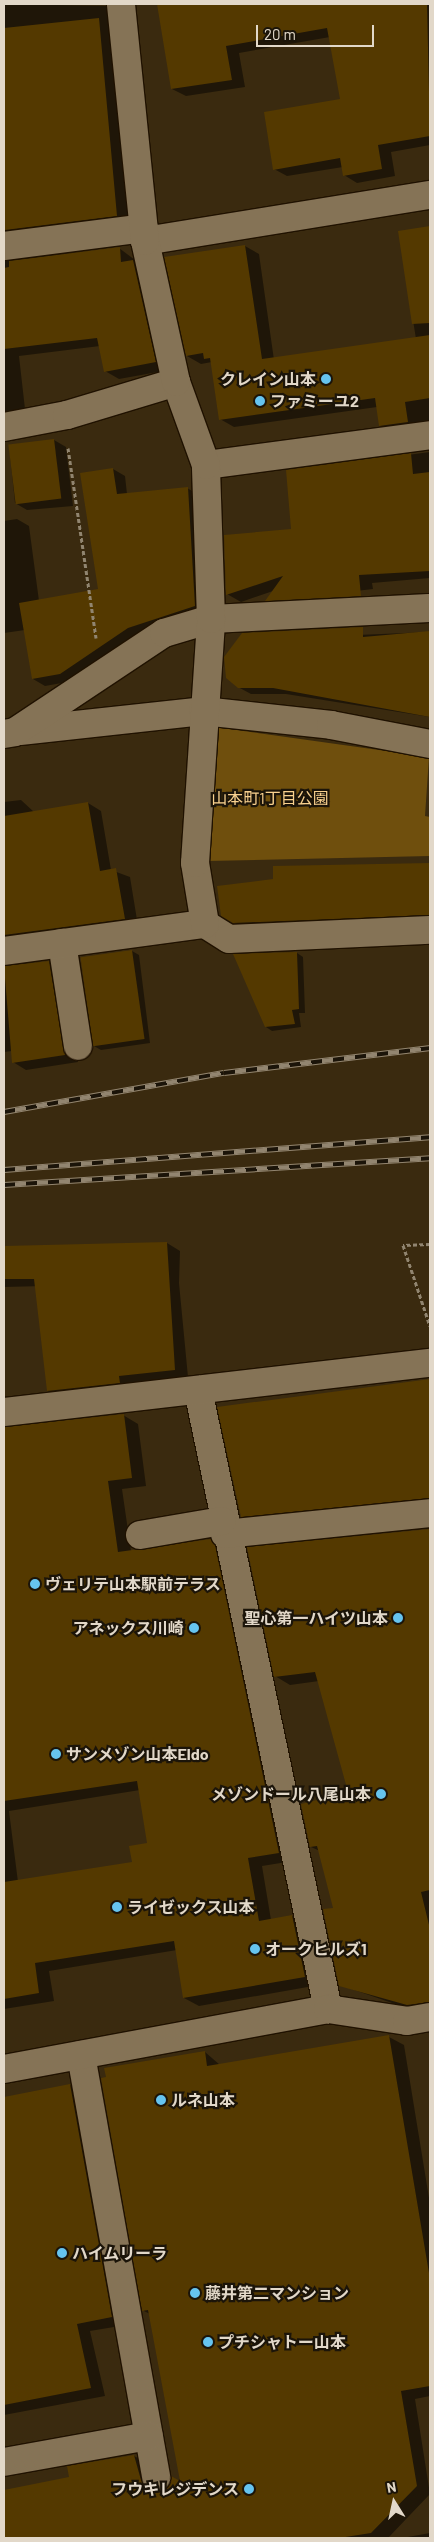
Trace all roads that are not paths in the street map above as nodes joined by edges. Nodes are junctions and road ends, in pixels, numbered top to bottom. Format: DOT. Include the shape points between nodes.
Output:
graph roads {
  1 [pos="121,4"];
  2 [pos="430,195"];
  3 [pos="144,235"];
  4 [pos="4,246"];
  5 [pos="176,382"];
  6 [pos="4,427"];
  7 [pos="430,435"];
  8 [pos="206,465"];
  9 [pos="430,608"];
  10 [pos="211,619"];
  11 [pos="203,711"];
  12 [pos="9,733"];
  13 [pos="430,744"];
  14 [pos="205,924"];
  15 [pos="430,930"];
  16 [pos="62,943"];
  17 [pos="4,952"];
  18 [pos="78,1046"];
  19 [pos="430,1363"];
  20 [pos="198,1390"];
  21 [pos="4,1412"];
  22 [pos="430,1513"];
  23 [pos="223,1527"];
  24 [pos="140,1536"];
  25 [pos="328,2009"];
  26 [pos="430,2017"];
  27 [pos="81,2055"];
  28 [pos="4,2069"];
  29 [pos="149,2436"];
  30 [pos="4,2462"];
  31 [pos="156,2476"];
  1 -- 3 [label="street"];
  2 -- 3 [label="street"];
  3 -- 4 [label="street"];
  3 -- 5 [label="street"];
  5 -- 6 [label="street" via="64,416"];
  5 -- 8 [label="street"];
  7 -- 8 [label="street"];
  8 -- 10 [label="street"];
  9 -- 10 [label="street"];
  10 -- 11 [label="street"];
  10 -- 12 [label="street" via="164,633"];
  11 -- 12 [label="street"];
  11 -- 13 [label="street" via="330,725"];
  11 -- 14 [label="street" via="194,863"];
  14 -- 15 [label="street" via="229,939"];
  14 -- 16 [label="street"];
  16 -- 17 [label="street"];
  16 -- 18 [label="street"];
  19 -- 20 [label="street"];
  20 -- 21 [label="street"];
  20 -- 23 [label="street"];
  22 -- 23 [label="street"];
  23 -- 24 [label="street"];
  23 -- 25 [label="street"];
  25 -- 26 [label="street" via="407,2021"];
  25 -- 27 [label="street"];
  27 -- 28 [label="street"];
  27 -- 29 [label="street"];
  29 -- 30 [label="street"];
  29 -- 31 [label="street"];
}
